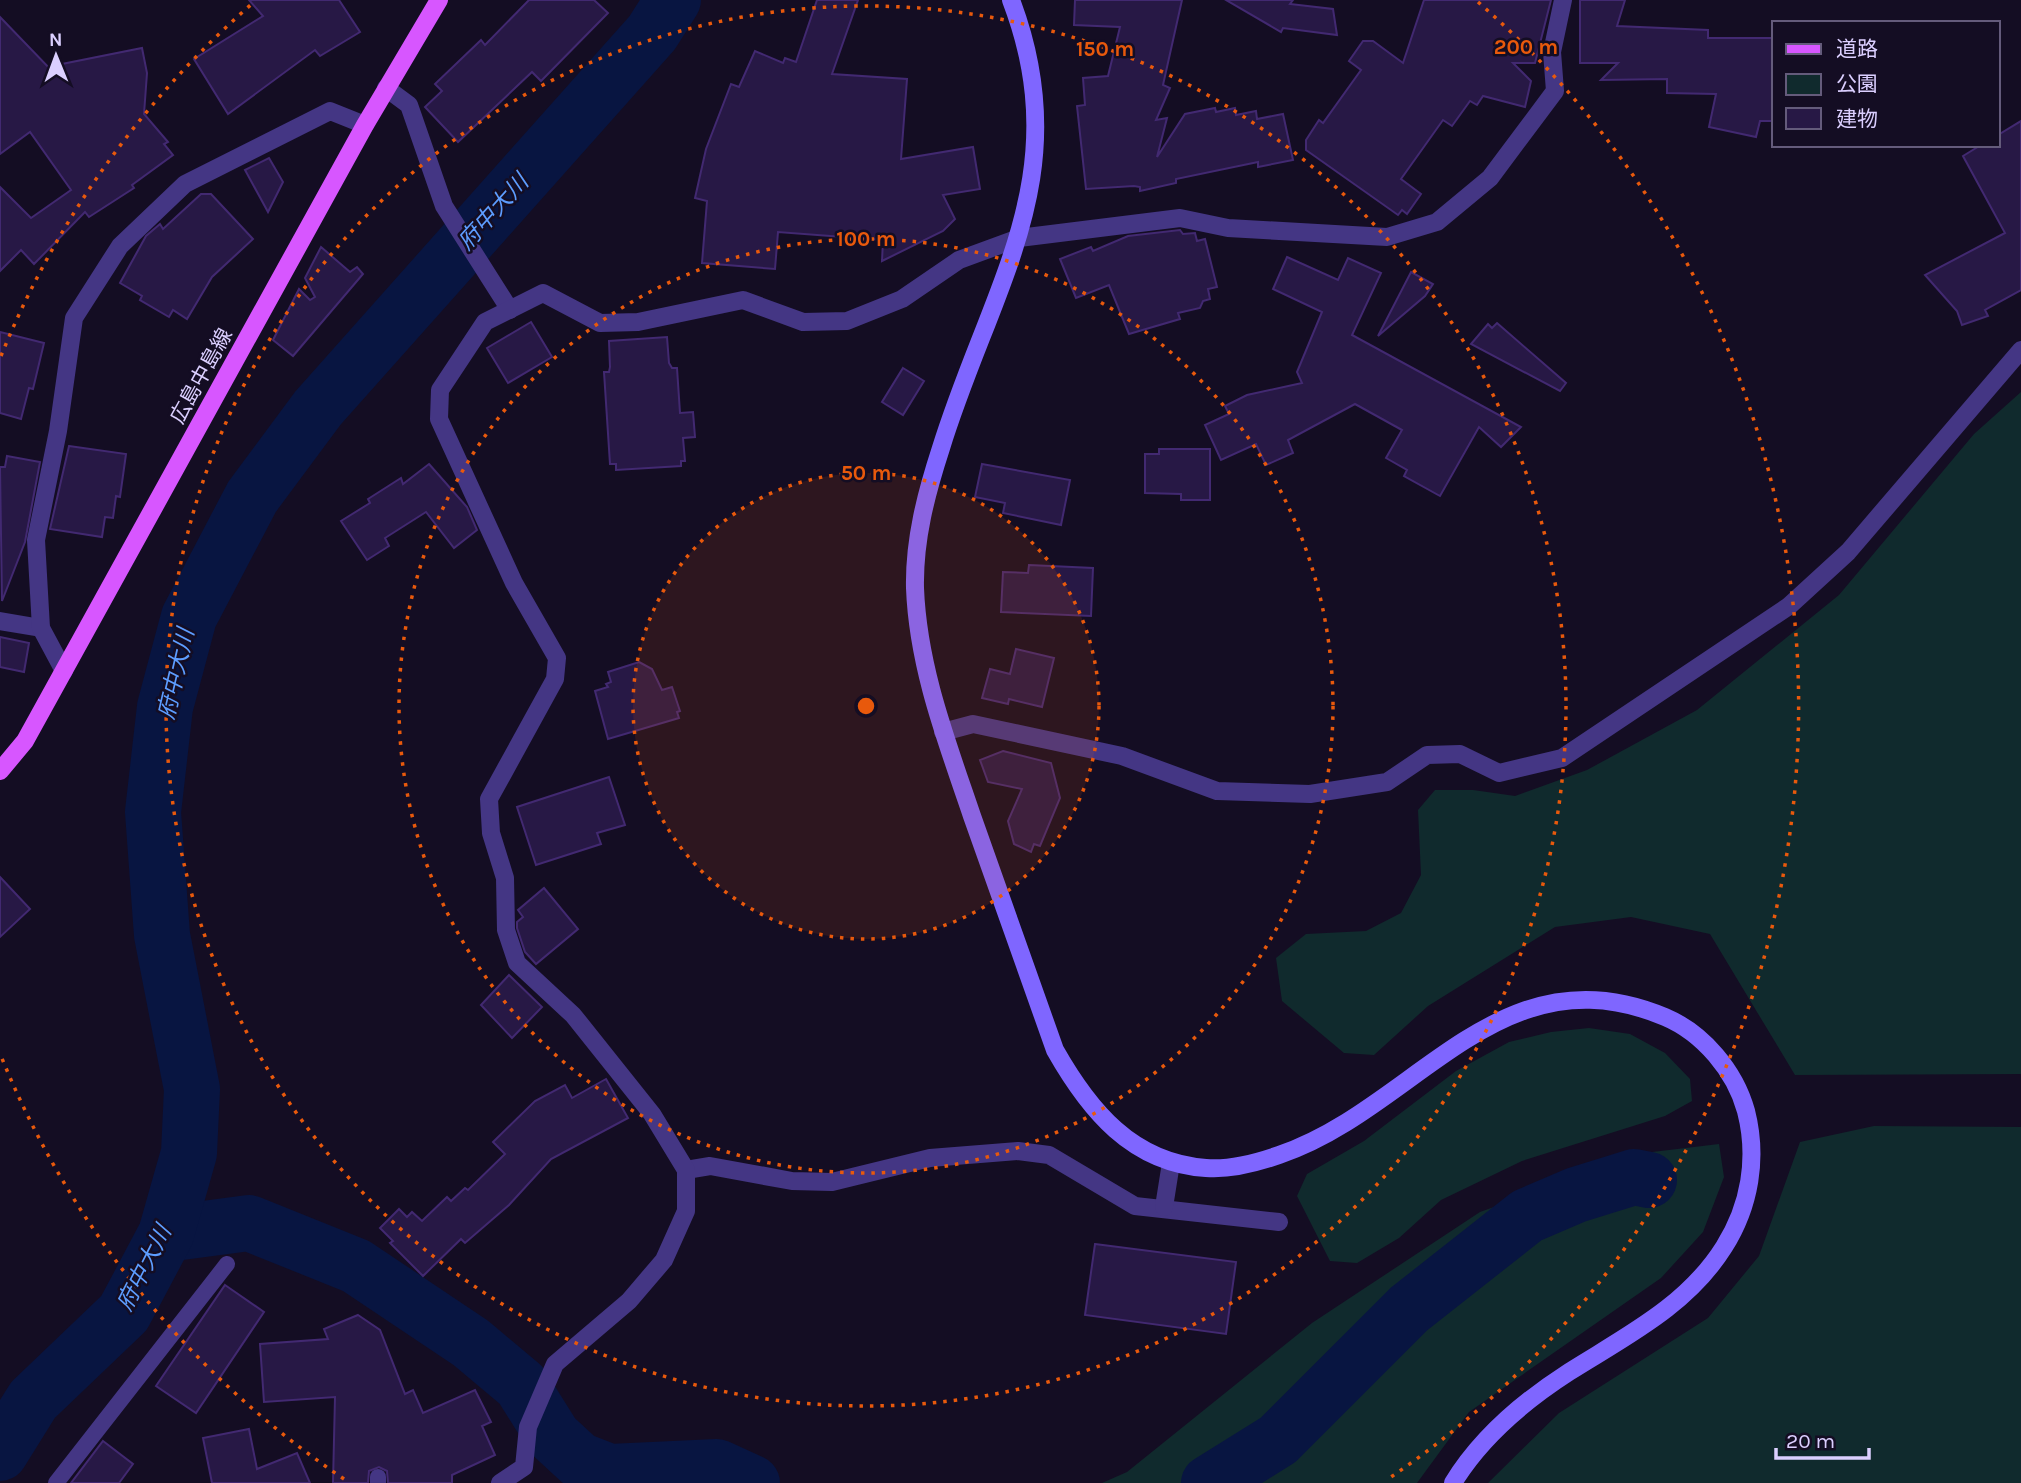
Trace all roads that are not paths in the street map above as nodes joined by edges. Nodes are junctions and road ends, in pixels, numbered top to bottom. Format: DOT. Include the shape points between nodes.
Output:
graph roads {
  1 [pos="439,0"];
  2 [pos="1011,0"];
  3 [pos="1563,0"];
  4 [pos="386,88"];
  5 [pos="365,125"];
  6 [pos="1019,238"];
  7 [pos="506,304"];
  8 [pos="2021,351"];
  9 [pos="0,621"];
  10 [pos="41,628"];
  11 [pos="64,671"];
  12 [pos="943,732"];
  13 [pos="0,771"];
  14 [pos="1171,1163"];
  15 [pos="686,1170"];
  16 [pos="1164,1207"];
  17 [pos="1279,1222"];
  18 [pos="226,1264"];
  19 [pos="56,1483"];
  20 [pos="500,1483"];
  21 [pos="1453,1483"];
  1 -- 4 [label="main road, 広島中島線"];
  2 -- 6 [label="street" via="1031,64 1037,107 1036,153"];
  3 -- 6 [label="street" via="1552,52 1555,91 1490,177 1437,222 1387,237 1228,228 1180,218"];
  4 -- 5 [label="main road, 広島中島線"];
  4 -- 7 [label="street" via="409,105 444,206"];
  5 -- 10 [label="street" via="330,111 185,184 120,246 74,318 36,540"];
  5 -- 11 [label="main road, 広島中島線"];
  6 -- 7 [label="street" via="959,260 902,299 847,321 803,321 743,300 638,322 600,323 543,293"];
  6 -- 12 [label="street" via="953,408 922,507 915,587 924,667"];
  7 -- 15 [label="street" via="485,322 440,390 439,419 514,583 557,658 555,679 489,799 491,833 505,878 506,930 517,963 573,1015 652,1114"];
  8 -- 12 [label="street" via="1848,552 1789,606 1562,758 1499,773 1461,754 1427,755 1387,782 1310,794 1217,791 1122,757 973,724"];
  9 -- 10 [label="street"];
  10 -- 11 [label="street"];
  11 -- 13 [label="main road, 広島中島線" via="25,741"];
  12 -- 14 [label="street" via="1055,1050 1079,1092 1110,1127 1143,1151"];
  14 -- 16 [label="street"];
  14 -- 21 [label="street" via="1209,1169 1254,1163 1300,1148 1351,1119 1475,1032 1540,1003 1635,1004 1680,1023 1714,1053 1745,1109 1752,1144 1748,1197 1725,1245 1695,1286 1647,1325 1524,1405 1489,1437"];
  15 -- 16 [label="street" via="710,1166 792,1181 832,1182 930,1158 1018,1151 1049,1155 1135,1206"];
  15 -- 20 [label="street" via="686,1211 664,1260 629,1301 555,1364 528,1427 524,1467"];
  16 -- 17 [label="street"];
  18 -- 19 [label="lane"];
}
